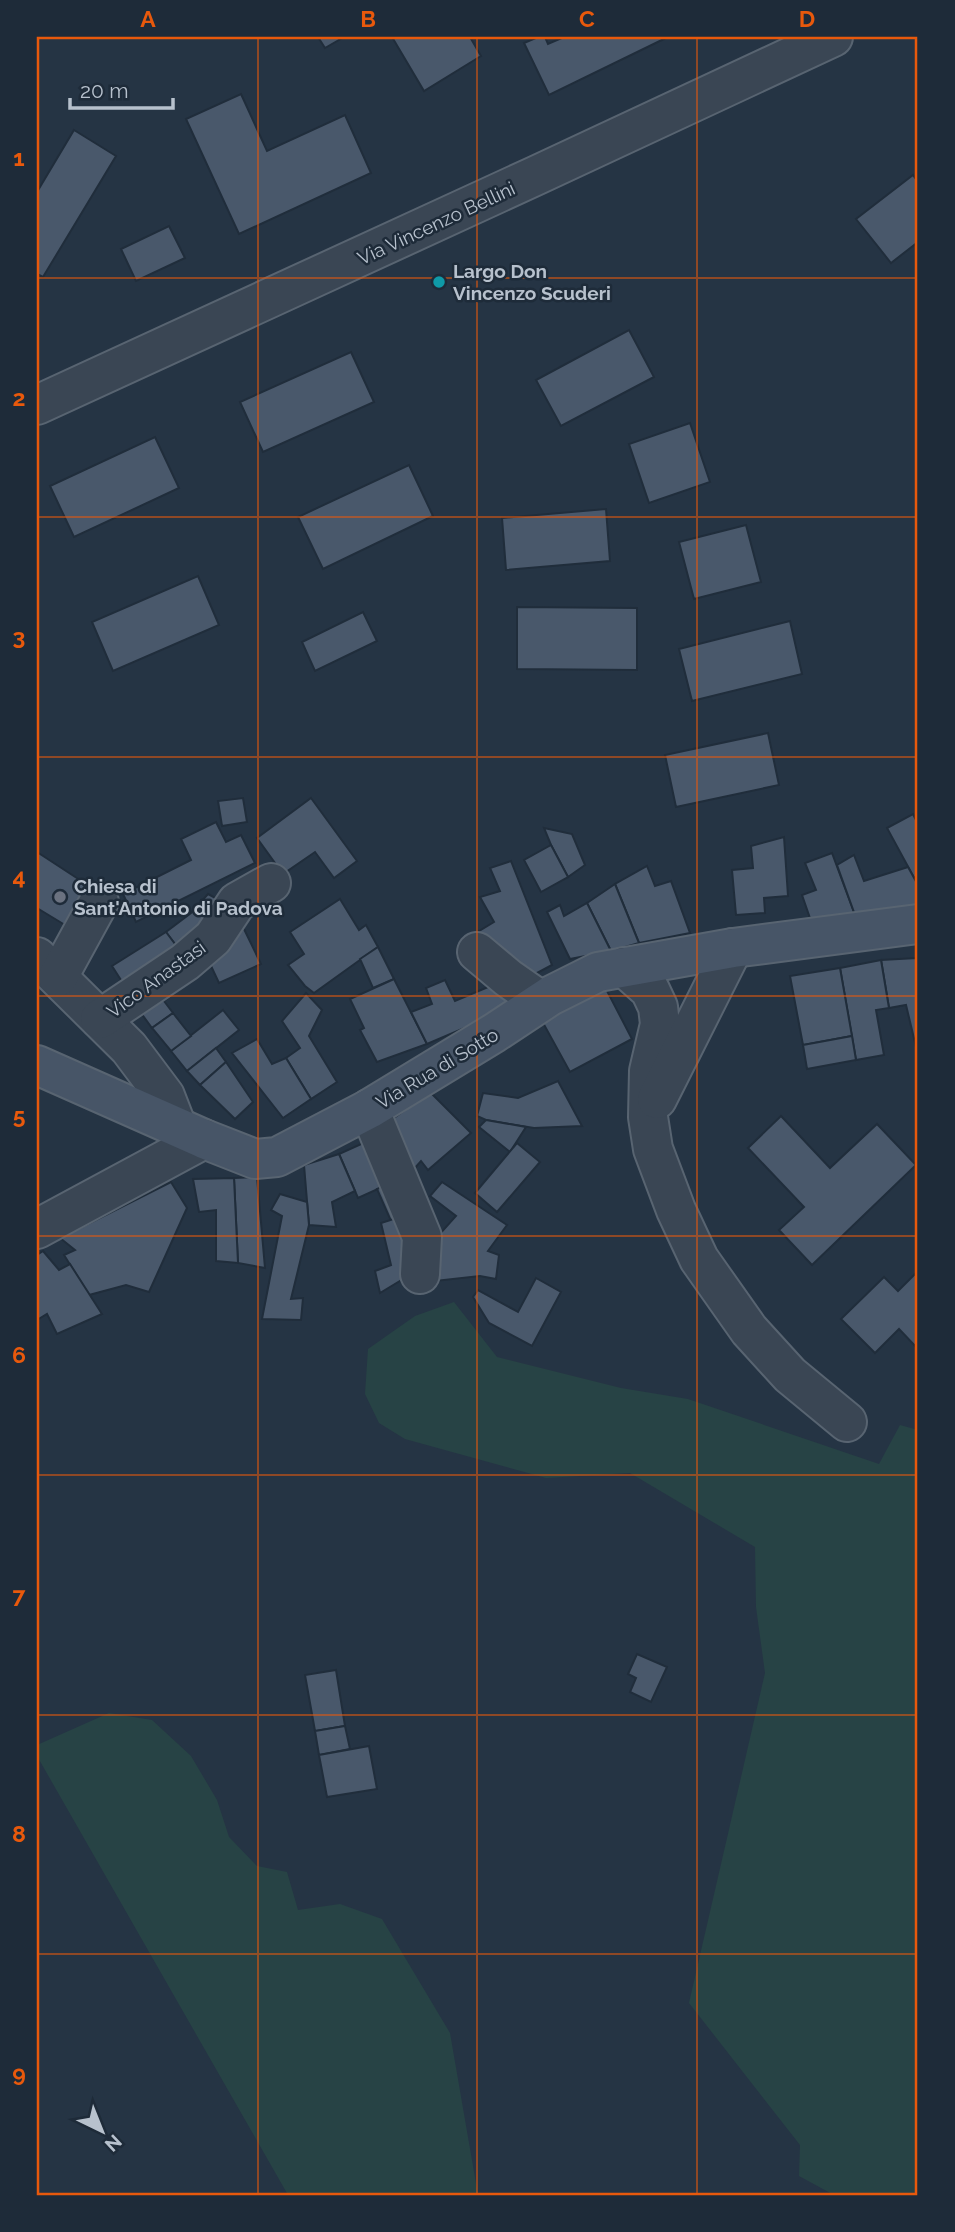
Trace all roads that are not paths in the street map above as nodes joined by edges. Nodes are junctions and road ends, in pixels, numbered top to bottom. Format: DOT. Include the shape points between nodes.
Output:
graph roads {
  1 [pos="833,37"];
  2 [pos="37,405"];
  3 [pos="271,883"];
  4 [pos="99,901"];
  5 [pos="918,924"];
  6 [pos="733,948"];
  7 [pos="477,952"];
  8 [pos="47,967"];
  9 [pos="624,967"];
  10 [pos="541,1001"];
  11 [pos="100,1019"];
  12 [pos="37,1065"];
  13 [pos="369,1109"];
  14 [pos="648,1117"];
  15 [pos="191,1133"];
  16 [pos="37,1229"];
  17 [pos="420,1274"];
  18 [pos="848,1422"];
  1 -- 2 [label="street, Via Vincenzo Bellini"];
  3 -- 11 [label="street, Vico Anastasi" via="237,902 213,937 185,962"];
  4 -- 8 [label="street"];
  5 -- 6 [label="street, Via Rua di Sotto"];
  6 -- 9 [label="street, Via Rua di Sotto"];
  6 -- 14 [label="street"];
  7 -- 10 [label="street"];
  8 -- 11 [label="street"];
  9 -- 10 [label="street, Via Rua di Sotto" via="598,972"];
  9 -- 14 [label="street" via="650,990 658,1007 660,1024 649,1071"];
  10 -- 13 [label="street, Via Rua di Sotto"];
  11 -- 15 [label="street" via="129,1048"];
  12 -- 15 [label="street, Via Rua di Sotto"];
  13 -- 15 [label="street, Via Rua di Sotto" via="276,1157 255,1159"];
  13 -- 17 [label="street" via="422,1237"];
  14 -- 18 [label="street" via="653,1149 699,1259 749,1330 790,1376"];
  15 -- 16 [label="street"];
}
